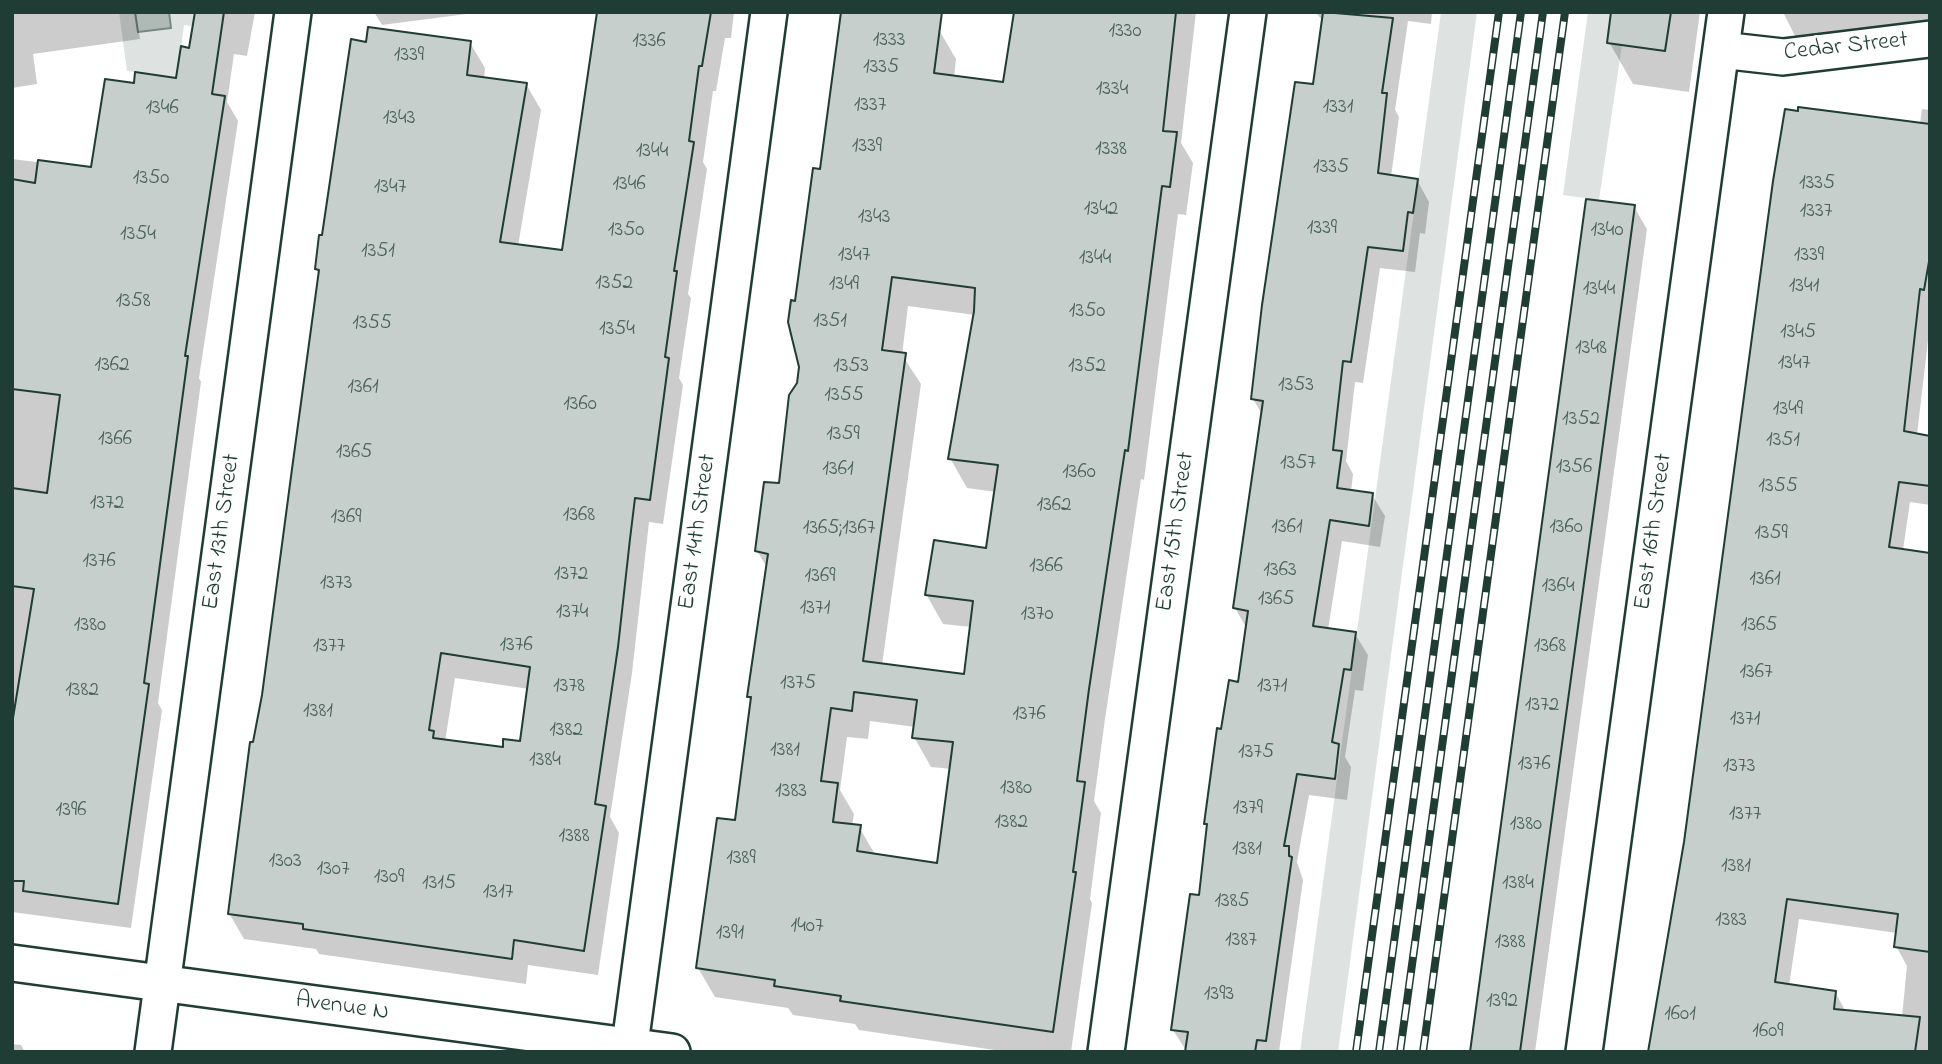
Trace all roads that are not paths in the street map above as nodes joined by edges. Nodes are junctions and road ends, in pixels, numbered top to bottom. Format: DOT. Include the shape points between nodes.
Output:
graph roads {
  1 [pos="293,12"];
  2 [pos="769,12"];
  3 [pos="1248,12"];
  4 [pos="1726,12"];
  5 [pos="1930,39"];
  6 [pos="1721,50"];
  7 [pos="12,963"];
  8 [pos="162,984"];
  9 [pos="629,1049"];
  10 [pos="153,1052"];
  11 [pos="672,1052"];
  12 [pos="1106,1052"];
  13 [pos="1584,1052"];
  1 -- 8 [label="street, East 13th Street"];
  2 -- 9 [label="street, East 14th Street"];
  3 -- 12 [label="street, East 15th Street"];
  4 -- 6 [label="street, East 16th Street"];
  5 -- 6 [label="street, Cedar Street" via="1783,57"];
  6 -- 13 [label="street, East 16th Street"];
  7 -- 8 [label="street, Avenue N"];
  8 -- 9 [label="street, Avenue N"];
  8 -- 10 [label="street, East 13th Street"];
  9 -- 11 [label="street, Avenue N"];
}
